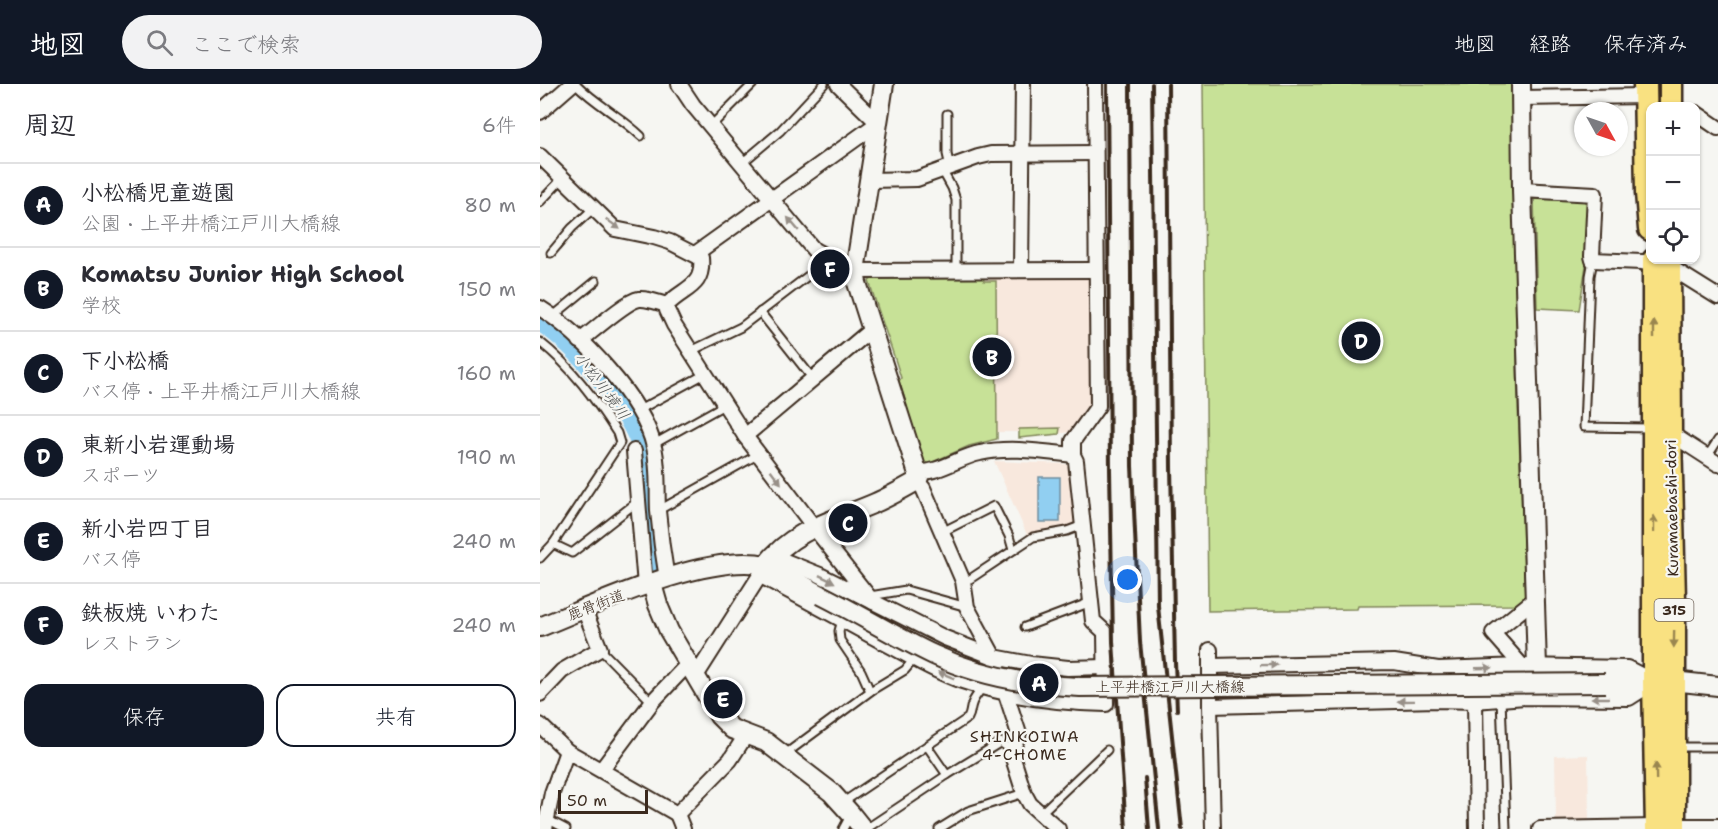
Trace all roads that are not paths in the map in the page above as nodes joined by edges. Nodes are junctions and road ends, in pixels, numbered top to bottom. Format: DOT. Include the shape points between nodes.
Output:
graph roads {
  1 [pos="679,84"];
  2 [pos="753,84"];
  3 [pos="824,84"];
  4 [pos="838,84"];
  5 [pos="884,84"];
  6 [pos="1023,84"];
  7 [pos="1095,84"];
  8 [pos="571,85"];
  9 [pos="1521,91"];
  10 [pos="1663,96"];
  11 [pos="540,112"];
  12 [pos="947,114"];
  13 [pos="1700,116"];
  14 [pos="878,123"];
  15 [pos="711,126"];
  16 [pos="1718,128"];
  17 [pos="641,136"];
  18 [pos="1095,153"];
  19 [pos="1022,154"];
  20 [pos="540,156"];
  21 [pos="742,164"];
  22 [pos="946,169"];
  23 [pos="563,177"];
  24 [pos="869,180"];
  25 [pos="1522,190"];
  26 [pos="772,199"];
  27 [pos="540,202"];
  28 [pos="594,208"];
  29 [pos="1648,210"];
  30 [pos="551,253"];
  31 [pos="694,254"];
  32 [pos="830,259"];
  33 [pos="1593,260"];
  34 [pos="1646,262"];
  35 [pos="1662,264"];
  36 [pos="1667,264"];
  37 [pos="855,270"];
  38 [pos="956,270"];
  39 [pos="1021,270"];
  40 [pos="1096,270"];
  41 [pos="596,281"];
  42 [pos="1718,297"];
  43 [pos="667,305"];
  44 [pos="540,308"];
  45 [pos="760,312"];
  46 [pos="552,317"];
  47 [pos="872,329"];
  48 [pos="580,341"];
  49 [pos="540,342"];
  50 [pos="691,351"];
  51 [pos="705,374"];
  52 [pos="813,379"];
  53 [pos="726,404"];
  54 [pos="639,410"];
  55 [pos="1662,431"];
  56 [pos="745,436"];
  57 [pos="1718,440"];
  58 [pos="654,444"];
  59 [pos="634,451"];
  60 [pos="759,454"];
  61 [pos="1073,455"];
  62 [pos="1713,461"];
  63 [pos="917,477"];
  64 [pos="638,502"];
  65 [pos="658,510"];
  66 [pos="1083,525"];
  67 [pos="814,527"];
  68 [pos="942,532"];
  69 [pos="553,544"];
  70 [pos="1013,550"];
  71 [pos="540,558"];
  72 [pos="767,565"];
  73 [pos="963,581"];
  74 [pos="654,583"];
  75 [pos="870,599"];
  76 [pos="1535,599"];
  77 [pos="1091,602"];
  78 [pos="967,607"];
  79 [pos="584,609"];
  80 [pos="842,620"];
  81 [pos="540,627"];
  82 [pos="1025,627"];
  83 [pos="600,649"];
  84 [pos="1210,650"];
  85 [pos="994,657"];
  86 [pos="914,659"];
  87 [pos="1210,666"];
  88 [pos="1106,667"];
  89 [pos="1530,667"];
  90 [pos="1438,669"];
  91 [pos="692,670"];
  92 [pos="1664,681"];
  93 [pos="982,686"];
  94 [pos="1718,686"];
  95 [pos="870,691"];
  96 [pos="1005,693"];
  97 [pos="540,694"];
  98 [pos="1501,699"];
  99 [pos="1436,700"];
  100 [pos="1474,701"];
  101 [pos="652,702"];
  102 [pos="1210,706"];
  103 [pos="540,725"];
  104 [pos="746,735"];
  105 [pos="927,746"];
  106 [pos="1673,747"];
  107 [pos="1718,747"];
  108 [pos="1107,750"];
  109 [pos="567,751"];
  110 [pos="1011,752"];
  111 [pos="784,755"];
  112 [pos="602,769"];
  113 [pos="947,775"];
  114 [pos="1024,793"];
  115 [pos="546,794"];
  116 [pos="1041,813"];
  117 [pos="677,814"];
  118 [pos="846,815"];
  119 [pos="546,824"];
  120 [pos="1718,825"];
  121 [pos="1666,828"];
  122 [pos="566,829"];
  123 [pos="683,829"];
  124 [pos="865,829"];
  125 [pos="939,829"];
  126 [pos="1058,829"];
  127 [pos="1214,829"];
  128 [pos="1477,829"];
  129 [pos="1506,829"];
  130 [pos="1540,829"];
  1 -- 15 [label="street"];
  2 -- 15 [label="lane"];
  3 -- 21 [label="lane"];
  4 -- 14 [label="street"];
  5 -- 14 [label="street"];
  6 -- 19 [label="street"];
  7 -- 18 [label="street"];
  8 -- 11 [label="street"];
  8 -- 17 [label="lane"];
  9 -- 10 [label="street"];
  9 -- 25 [label="street"];
  10 -- 29 [label="main road" via="1647,193"];
  12 -- 22 [label="lane"];
  13 -- 16 [label="street"];
  14 -- 24 [label="street"];
  14 -- 26 [label="street"];
  15 -- 21 [label="street"];
  18 -- 19 [label="street"];
  18 -- 40 [label="street"];
  19 -- 22 [label="street" via="991,154"];
  19 -- 39 [label="street"];
  20 -- 23 [label="street"];
  21 -- 26 [label="street"];
  22 -- 24 [label="street" via="917,179"];
  22 -- 38 [label="lane" via="956,200"];
  23 -- 27 [label="lane"];
  23 -- 28 [label="street"];
  24 -- 37 [label="street"];
  25 -- 33 [label="street" via="1594,194"];
  25 -- 76 [label="street"];
  26 -- 31 [label="street"];
  32 -- 26 [label="street, one-way" via="814,250"];
  28 -- 30 [label="lane"];
  28 -- 31 [label="street, one-way" via="615,229 670,242"];
  31 -- 43 [label="street" via="700,258 702,267 699,279"];
  32 -- 37 [label="street"];
  32 -- 45 [label="lane"];
  33 -- 34 [label="street"];
  33 -- 55 [label="lane" via="1584,428"];
  35 -- 55 [label="main road, Kuramaebashi-dori / 315"];
  36 -- 42 [label="street"];
  37 -- 38 [label="street"];
  37 -- 47 [label="street"];
  38 -- 39 [label="street"];
  39 -- 40 [label="street"];
  40 -- 61 [label="street" via="1098,406 1073,441"];
  41 -- 46 [label="lane"];
  43 -- 48 [label="street" via="636,300"];
  43 -- 50 [label="street" via="674,325"];
  44 -- 46 [label="street"];
  45 -- 50 [label="lane" via="741,327"];
  45 -- 52 [label="lane"];
  46 -- 48 [label="street"];
  47 -- 52 [label="street"];
  47 -- 63 [label="street"];
  48 -- 54 [label="street" via="622,385"];
  49 -- 69 [label="lane" via="582,383 620,442"];
  50 -- 51 [label="street"];
  51 -- 53 [label="street"];
  51 -- 54 [label="lane"];
  52 -- 56 [label="street"];
  53 -- 56 [label="street"];
  53 -- 58 [label="lane"];
  54 -- 58 [label="street"];
  55 -- 62 [label="street"];
  55 -- 92 [label="main road, Kuramaebashi-dori / 315"];
  56 -- 60 [label="street"];
  57 -- 62 [label="lane"];
  58 -- 65 [label="street"];
  59 -- 64 [label="street"];
  60 -- 65 [label="lane"];
  60 -- 67 [label="street, one-way"];
  61 -- 63 [label="street" via="982,452"];
  61 -- 66 [label="street"];
  63 -- 67 [label="street" via="875,503"];
  63 -- 68 [label="street"];
  64 -- 69 [label="lane" via="572,552"];
  64 -- 74 [label="street"];
  65 -- 74 [label="street"];
  66 -- 70 [label="lane" via="1033,537"];
  66 -- 77 [label="street"];
  67 -- 72 [label="street" via="788,542"];
  67 -- 75 [label="street"];
  68 -- 70 [label="lane" via="994,506"];
  68 -- 73 [label="street"];
  69 -- 71 [label="lane"];
  70 -- 73 [label="lane"];
  72 -- 74 [label="street, 上平井橋江戸川大橋線" via="726,564"];
  72 -- 75 [label="street, one-way"];
  72 -- 80 [label="street"];
  72 -- 91 [label="street"];
  72 -- 92 [label="street, 上平井橋江戸川大橋線, bridge" via="933,654 1040,685"];
  73 -- 78 [label="street"];
  74 -- 79 [label="street, 鹿骨街道"];
  74 -- 91 [label="street" via="669,631"];
  75 -- 78 [label="lane" via="906,590"];
  75 -- 85 [label="street" via="945,638"];
  76 -- 89 [label="street"];
  76 -- 89 [label="street" via="1493,633"];
  77 -- 82 [label="lane"];
  77 -- 88 [label="street" via="1093,621 1105,632"];
  78 -- 85 [label="street"];
  79 -- 81 [label="street, 鹿骨街道"];
  79 -- 83 [label="street"];
  80 -- 86 [label="street"];
  80 -- 95 [label="lane" via="840,640"];
  83 -- 97 [label="street" via="562,671"];
  83 -- 101 [label="lane"];
  84 -- 87 [label="street"];
  85 -- 88 [label="street" via="1068,668"];
  85 -- 96 [label="street"];
  93 -- 86 [label="street, one-way"];
  86 -- 95 [label="lane" via="905,670"];
  87 -- 90 [label="street, one-way" via="1394,662"];
  87 -- 102 [label="street"];
  88 -- 96 [label="street" via="1106,704 1057,702"];
  90 -- 89 [label="street, one-way"];
  89 -- 92 [label="street" via="1627,668"];
  90 -- 99 [label="street"];
  91 -- 101 [label="street"];
  91 -- 104 [label="street" via="719,716 732,729"];
  92 -- 94 [label="street, 上平井橋江戸川大橋線"];
  92 -- 98 [label="street, one-way" via="1629,698"];
  92 -- 106 [label="main road, Kuramaebashi-dori / 315"];
  121 -- 92 [label="main road, Kuramaebashi-dori / 315, one-way"];
  93 -- 96 [label="street"];
  93 -- 105 [label="lane" via="968,718"];
  95 -- 111 [label="lane"];
  96 -- 110 [label="street" via="1019,734"];
  98 -- 100 [label="street"];
  98 -- 129 [label="lane"];
  99 -- 100 [label="street"];
  99 -- 102 [label="street, one-way"];
  100 -- 128 [label="street"];
  101 -- 112 [label="street"];
  102 -- 127 [label="street"];
  103 -- 109 [label="street"];
  104 -- 111 [label="street" via="766,742"];
  104 -- 117 [label="street" via="730,760"];
  105 -- 113 [label="lane"];
  105 -- 118 [label="lane"];
  106 -- 107 [label="lane"];
  106 -- 121 [label="main road, Kuramaebashi-dori / 315"];
  108 -- 116 [label="lane"];
  109 -- 112 [label="street"];
  109 -- 115 [label="street"];
  110 -- 113 [label="lane" via="1001,742"];
  110 -- 114 [label="street"];
  111 -- 118 [label="street" via="831,792"];
  112 -- 117 [label="street"];
  113 -- 124 [label="lane"];
  114 -- 116 [label="street"];
  114 -- 125 [label="lane" via="968,812"];
  115 -- 119 [label="street"];
  116 -- 126 [label="street"];
  117 -- 123 [label="street"];
  118 -- 124 [label="street"];
  119 -- 122 [label="lane"];
  120 -- 121 [label="street"];
  121 -- 130 [label="street"];
}
